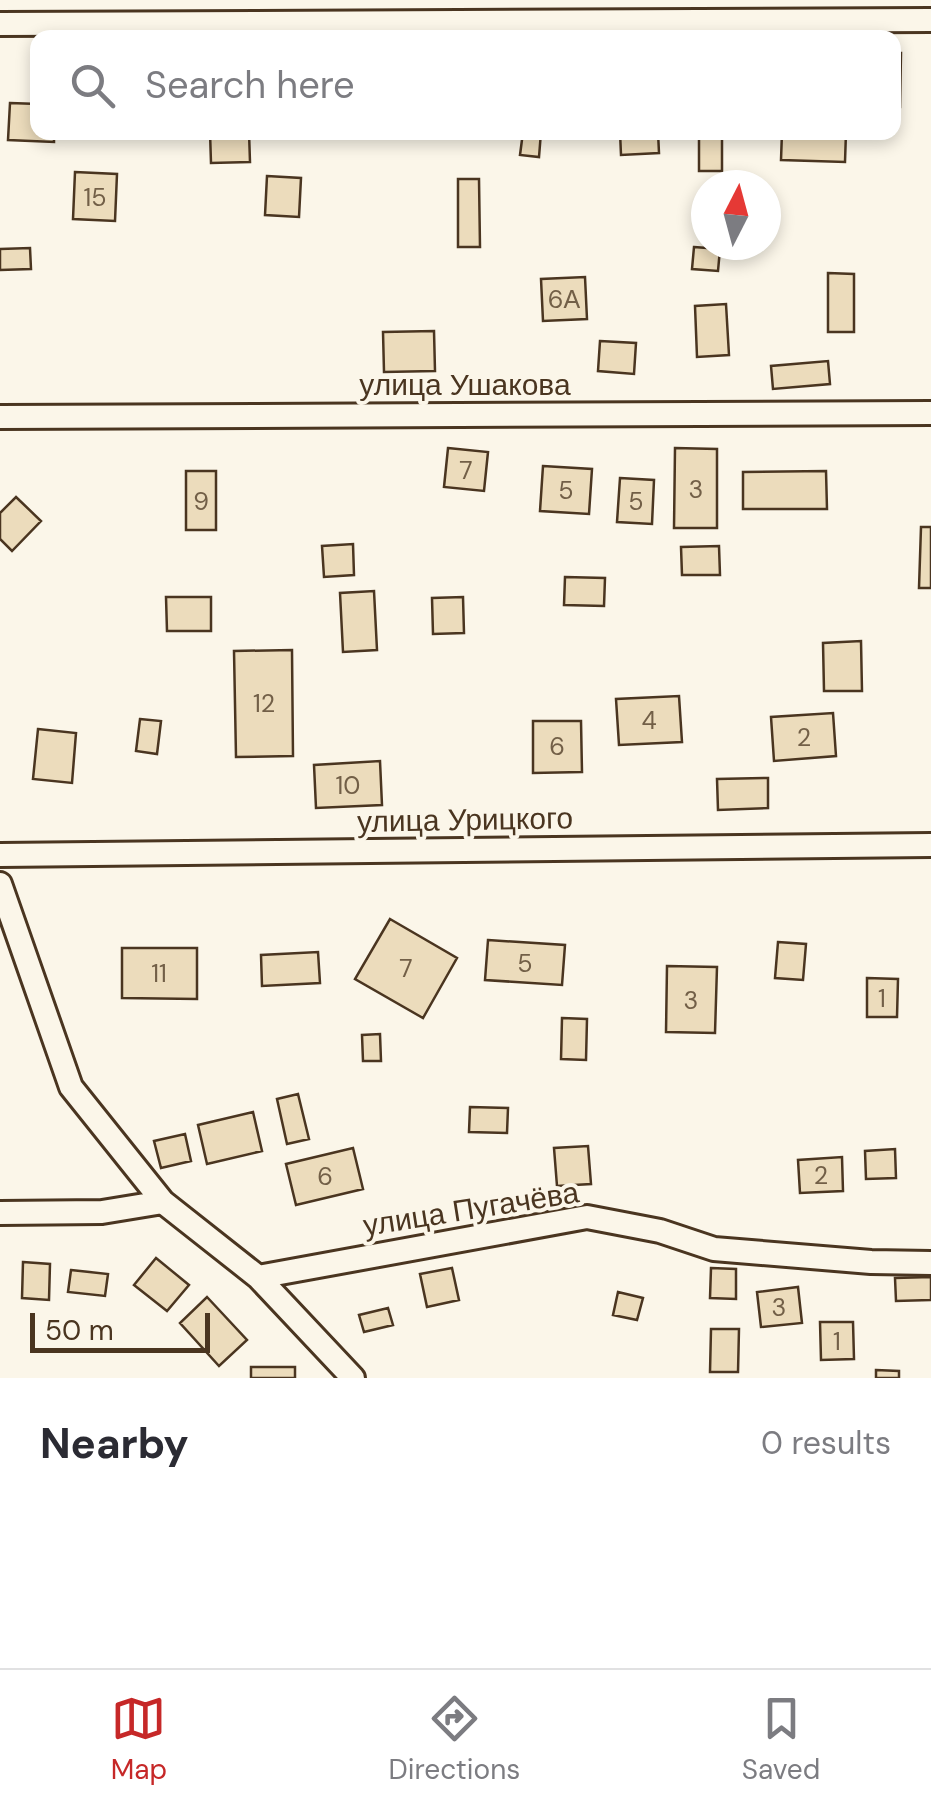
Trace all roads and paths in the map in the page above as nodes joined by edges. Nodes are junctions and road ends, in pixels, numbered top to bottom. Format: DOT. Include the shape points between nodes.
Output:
graph roads {
  1 [pos="931,20"];
  2 [pos="0,24"];
  3 [pos="931,414"];
  4 [pos="0,417"];
  5 [pos="931,845"];
  6 [pos="0,855"];
  7 [pos="0,884"];
  8 [pos="163,1202"];
  9 [pos="0,1213"];
  10 [pos="931,1263"];
  11 [pos="258,1276"];
  12 [pos="353,1378"];
  1 -- 2 [label="street"];
  3 -- 4 [label="street, улица Ушакова"];
  5 -- 6 [label="street, улица Урицкого"];
  7 -- 8 [label="street" via="71,1087"];
  8 -- 9 [label="street" via="102,1212"];
  8 -- 11 [label="street"];
  10 -- 11 [label="street, улица Пугачёва" via="714,1249 588,1217"];
  11 -- 12 [label="street"];
}
